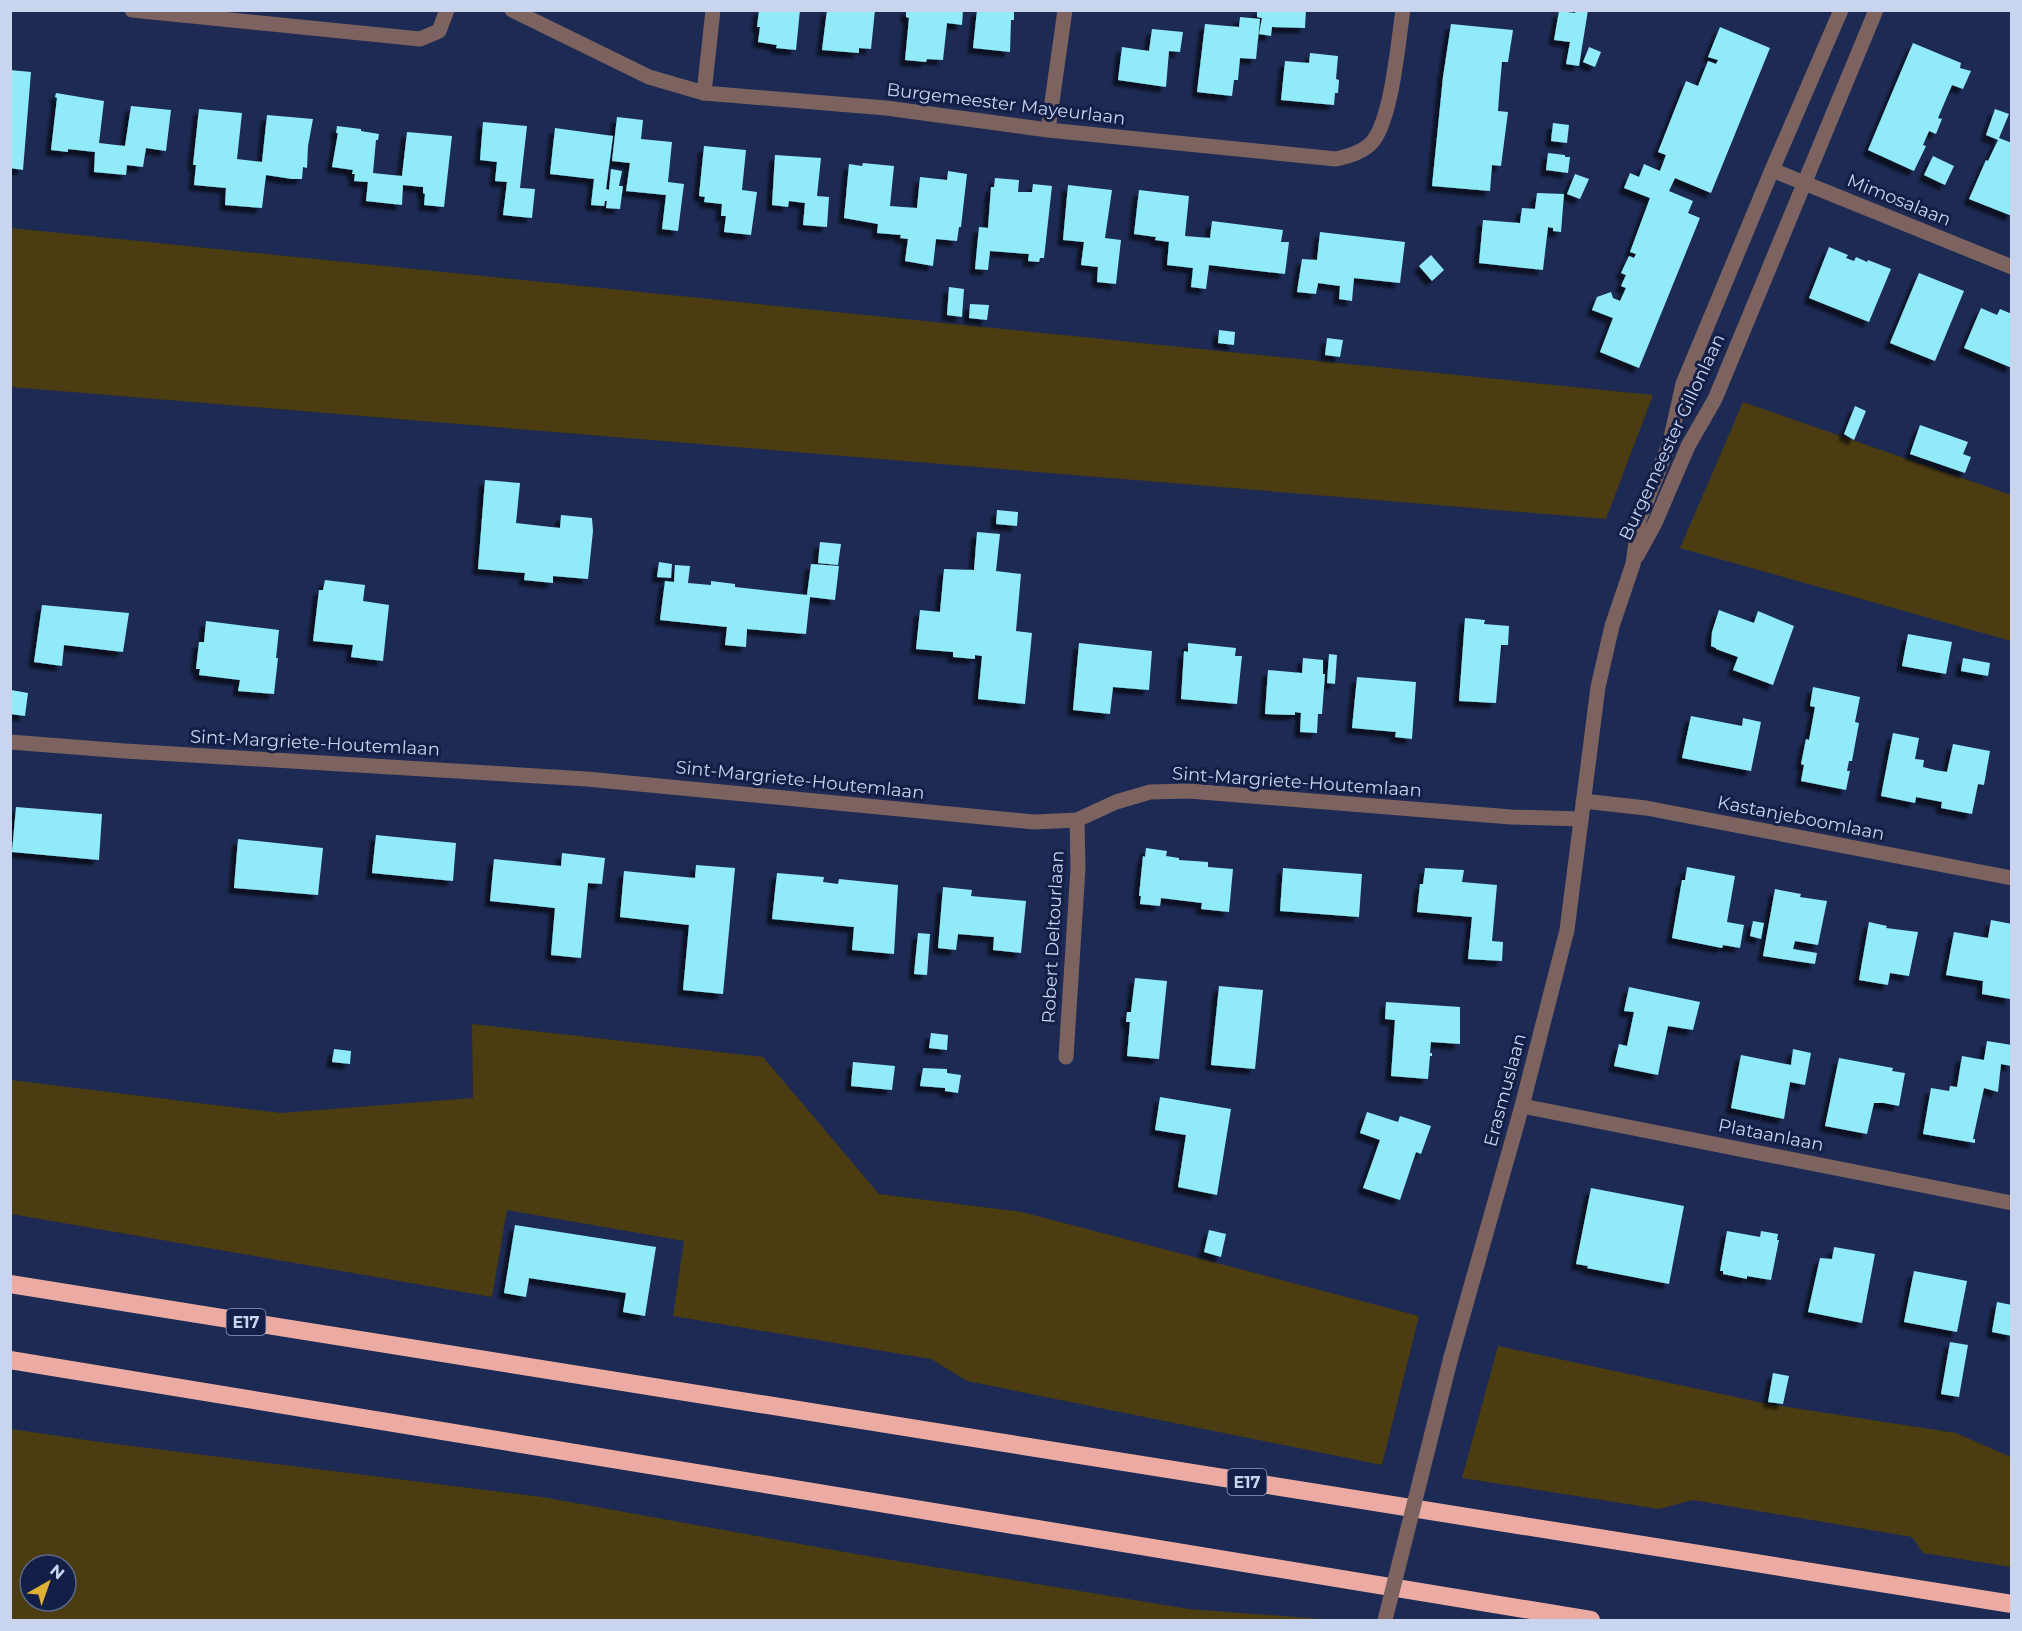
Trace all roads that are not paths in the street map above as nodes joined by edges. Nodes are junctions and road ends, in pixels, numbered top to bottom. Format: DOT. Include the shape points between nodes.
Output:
graph roads {
  1 [pos="132,10"];
  2 [pos="447,10"];
  3 [pos="512,10"];
  4 [pos="713,10"];
  5 [pos="1065,10"];
  6 [pos="1403,10"];
  7 [pos="1840,10"];
  8 [pos="1876,10"];
  9 [pos="704,93"];
  10 [pos="1048,130"];
  11 [pos="1772,170"];
  12 [pos="1805,183"];
  13 [pos="2012,267"];
  14 [pos="1632,564"];
  15 [pos="10,742"];
  16 [pos="1583,801"];
  17 [pos="1581,819"];
  18 [pos="1077,820"];
  19 [pos="2012,878"];
  20 [pos="1066,1057"];
  21 [pos="1522,1106"];
  22 [pos="2012,1203"];
  23 [pos="10,1284"];
  24 [pos="10,1360"];
  25 [pos="2012,1604"];
  26 [pos="1385,1620"];
  27 [pos="1591,1620"];
  1 -- 2 [label="street" via="420,39 439,31"];
  3 -- 9 [label="street, Burgemeester Mayeurlaan" via="650,77"];
  4 -- 9 [label="street"];
  5 -- 10 [label="street"];
  6 -- 10 [label="street, Burgemeester Mayeurlaan" via="1383,124 1372,143 1352,155 1336,159"];
  7 -- 11 [label="street, Burgemeester Gillonlaan"];
  8 -- 12 [label="street, Burgemeester Gillonlaan"];
  9 -- 10 [label="street, Burgemeester Mayeurlaan" via="886,108"];
  11 -- 12 [label="street, Mimosalaan"];
  11 -- 14 [label="street, Burgemeester Gillonlaan" via="1683,384 1670,442 1638,520"];
  12 -- 13 [label="street, Mimosalaan"];
  12 -- 14 [label="street, Burgemeester Gillonlaan" via="1716,399 1688,446 1655,523"];
  14 -- 16 [label="street, Erasmuslaan" via="1598,687"];
  15 -- 18 [label="street, Sint-Margriete-Houtemlaan" via="587,779 1034,822"];
  16 -- 17 [label="street, Erasmuslaan"];
  16 -- 19 [label="street, Kastanjeboomlaan" via="1646,808"];
  17 -- 18 [label="street, Sint-Margriete-Houtemlaan" via="1189,791 1150,792"];
  17 -- 21 [label="street, Erasmuslaan" via="1567,930"];
  18 -- 20 [label="street, Robert Deltourlaan" via="1078,868"];
  21 -- 22 [label="street, Plataanlaan"];
  21 -- 26 [label="street, Erasmuslaan, bridge" via="1451,1357"];
  23 -- 25 [label="highway, E17"];
  24 -- 27 [label="highway"];
}
